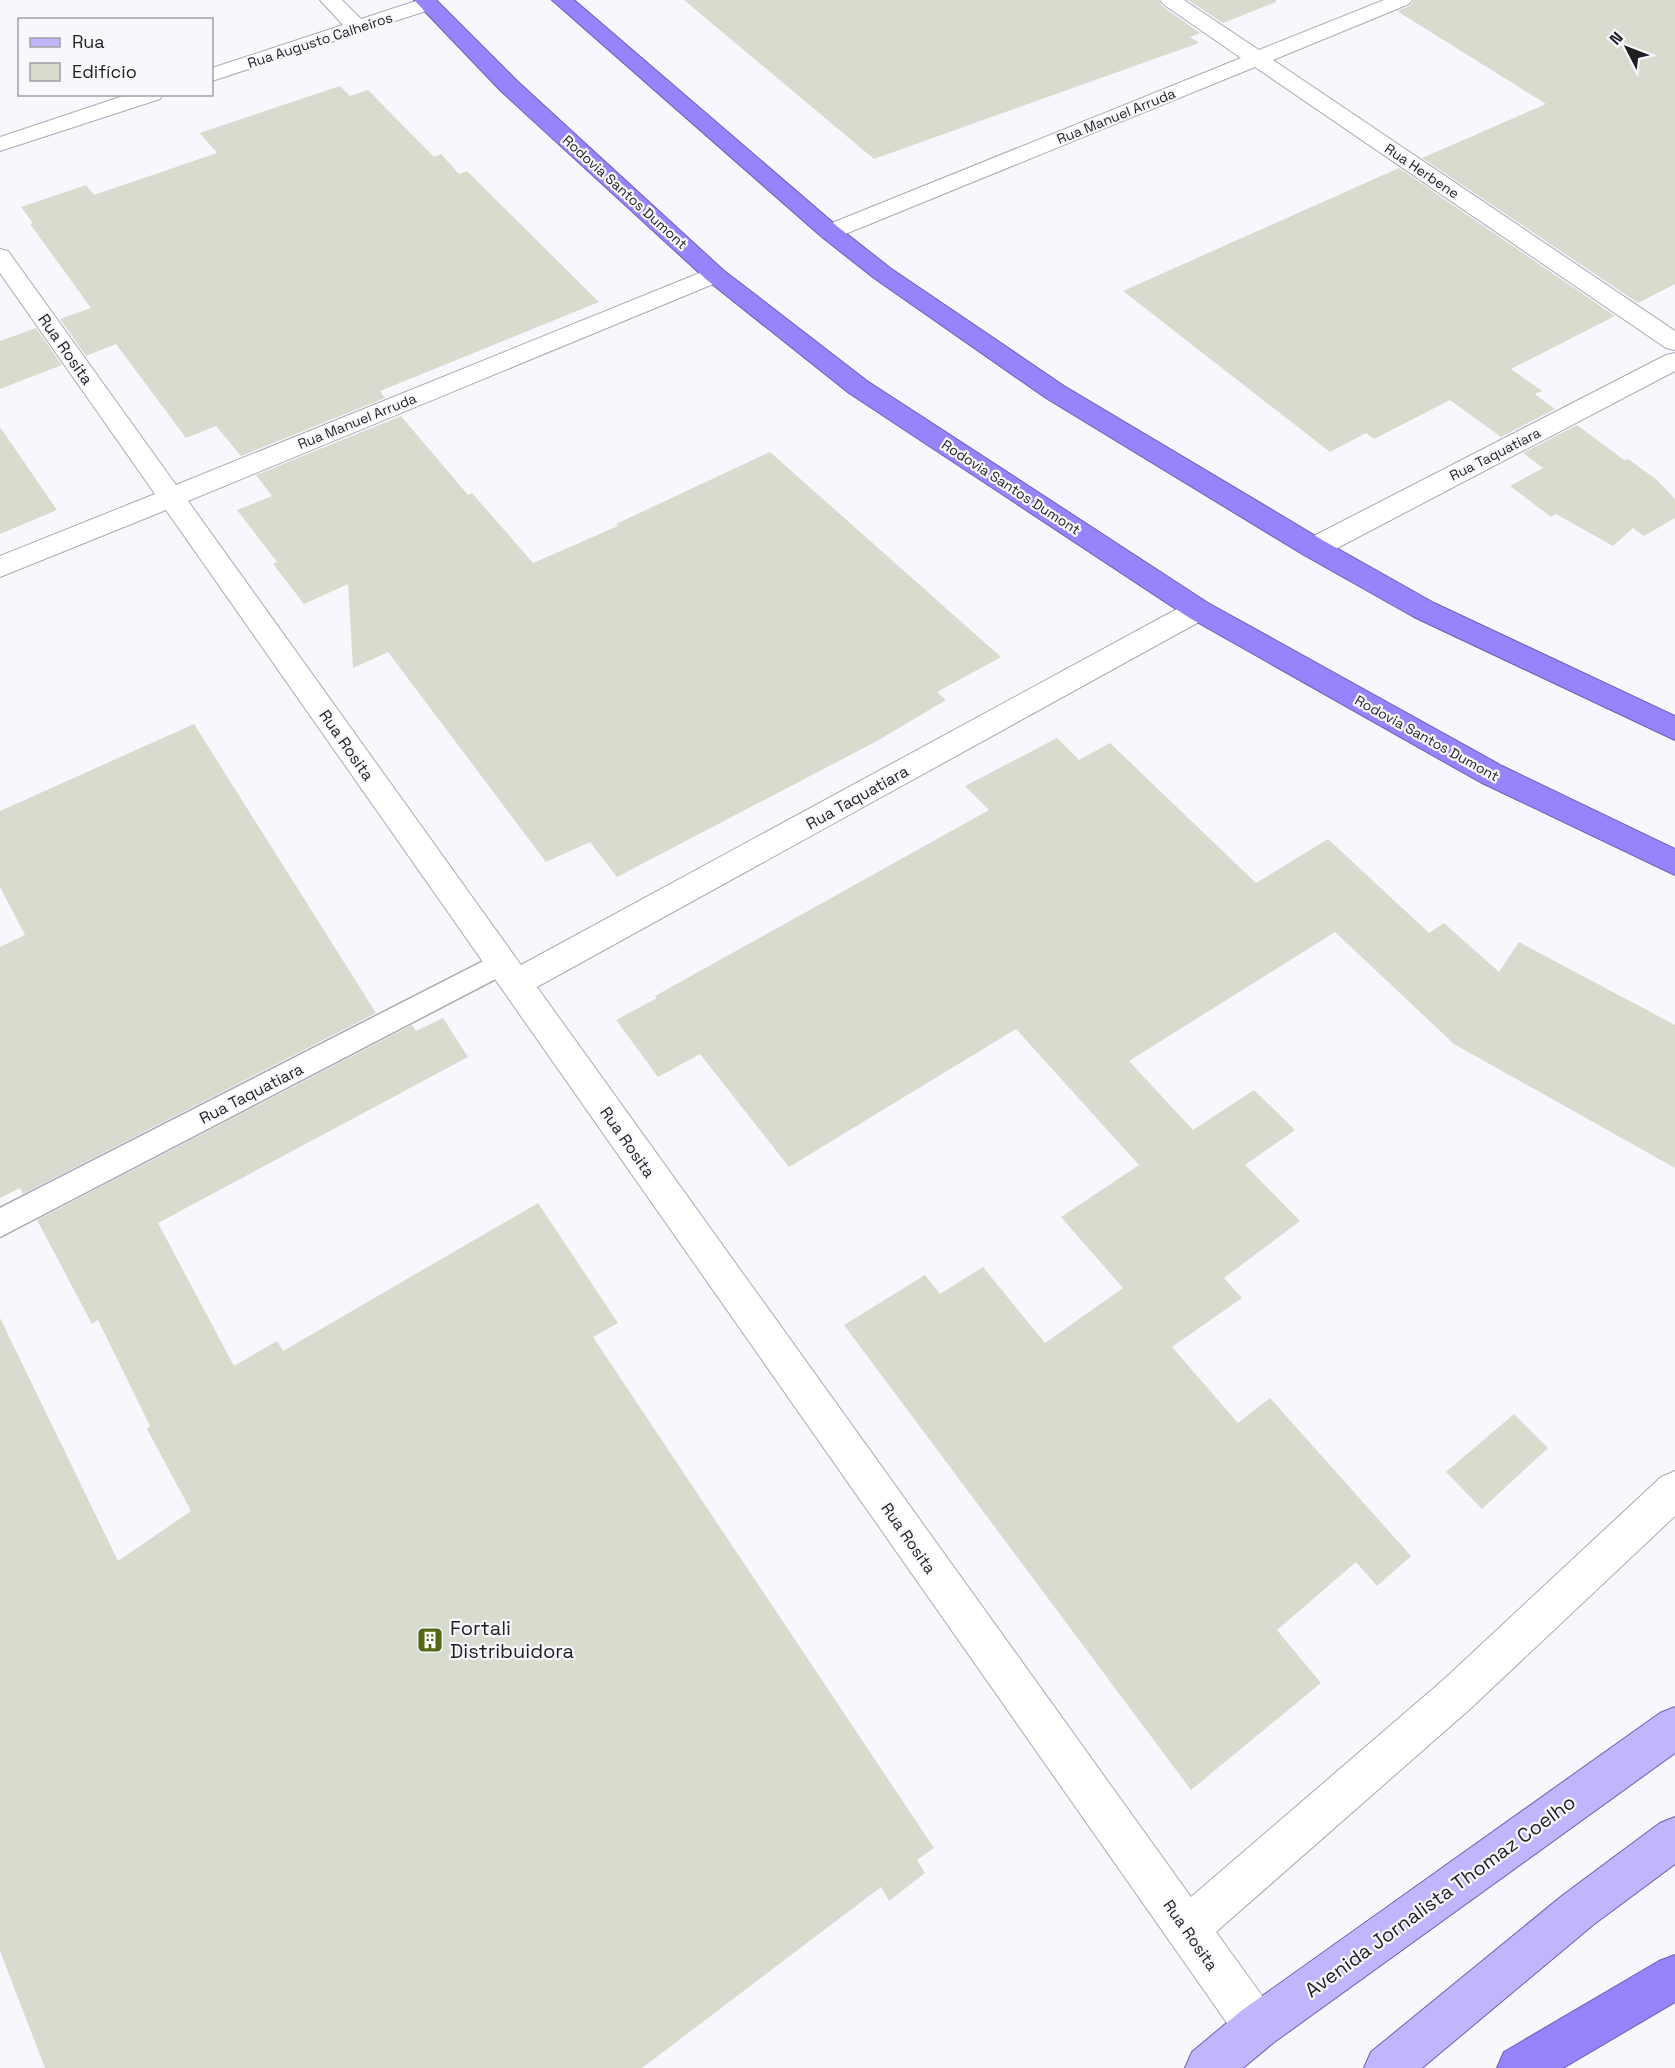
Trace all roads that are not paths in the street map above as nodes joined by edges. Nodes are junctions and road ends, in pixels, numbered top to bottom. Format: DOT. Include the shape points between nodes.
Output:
graph roads {
  1 [pos="330,0"];
  2 [pos="562,0"];
  3 [pos="1170,0"];
  4 [pos="1402,0"];
  5 [pos="426,2"];
  6 [pos="357,27"];
  7 [pos="1256,59"];
  8 [pos="213,75"];
  9 [pos="146,96"];
  10 [pos="0,144"];
  11 [pos="830,232"];
  12 [pos="0,256"];
  13 [pos="715,275"];
  14 [pos="1675,342"];
  15 [pos="1675,361"];
  16 [pos="171,497"];
  17 [pos="1314,548"];
  18 [pos="0,567"];
  19 [pos="1198,610"];
  20 [pos="1675,729"];
  21 [pos="1675,863"];
  22 [pos="508,973"];
  23 [pos="0,1223"];
  24 [pos="1675,1490"];
  25 [pos="1675,1728"];
  26 [pos="1675,1838"];
  27 [pos="1187,1929"];
  28 [pos="1675,1977"];
  29 [pos="1257,2027"];
  30 [pos="1208,2068"];
  31 [pos="1387,2068"];
  32 [pos="1520,2068"];
  1 -- 6 [label="street"];
  2 -- 11 [label="highway"];
  3 -- 7 [label="street, Rua Herbene"];
  4 -- 7 [label="street, Rua Manuel Arruda"];
  5 -- 6 [label="street, Rua Augusto Calheiros"];
  5 -- 13 [label="highway, Rodovia Santos Dumont" via="509,86"];
  6 -- 8 [label="street, Rua Augusto Calheiros"];
  7 -- 11 [label="street, Rua Manuel Arruda"];
  7 -- 14 [label="street, Rua Herbene"];
  9 -- 10 [label="street"];
  11 -- 17 [label="highway" via="882,273 1055,392"];
  12 -- 16 [label="street, Rua Rosita"];
  13 -- 16 [label="street, Rua Manuel Arruda"];
  13 -- 19 [label="highway, Rodovia Santos Dumont" via="858,387"];
  15 -- 17 [label="street, Rua Taquatiara"];
  16 -- 18 [label="street, Rua Manuel Arruda"];
  16 -- 22 [label="street, Rua Rosita"];
  17 -- 20 [label="highway" via="1424,609"];
  19 -- 21 [label="highway, Rodovia Santos Dumont" via="1491,774"];
  19 -- 22 [label="street, Rua Taquatiara"];
  22 -- 23 [label="lane, Rua Taquatiara"];
  22 -- 27 [label="street, Rua Rosita"];
  24 -- 27 [label="street" via="1456,1695"];
  25 -- 29 [label="main road, Avenida Jornalista Thomaz Coelho"];
  26 -- 31 [label="main road" via="1578,1910"];
  27 -- 29 [label="street, Rua Rosita"];
  28 -- 32 [label="highway"];
  29 -- 30 [label="main road, Avenida Jornalista Thomaz Coelho"];
}
